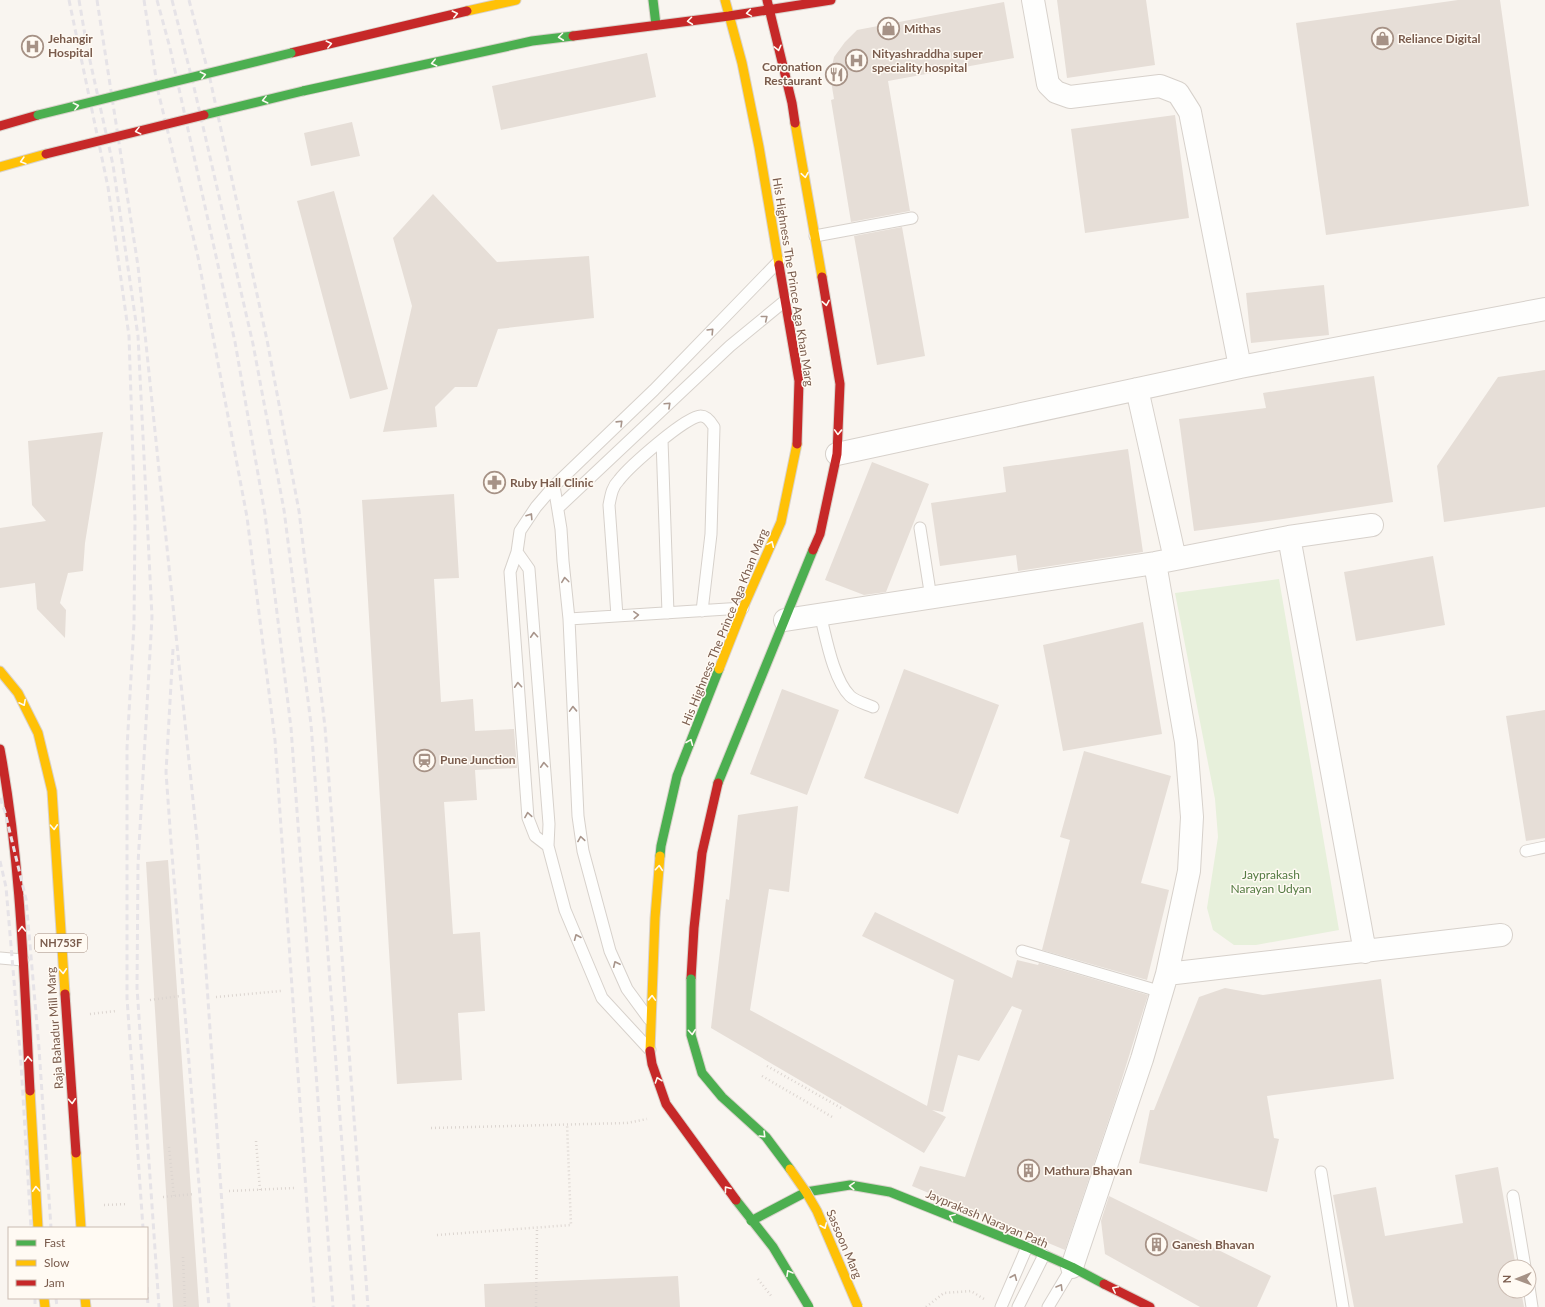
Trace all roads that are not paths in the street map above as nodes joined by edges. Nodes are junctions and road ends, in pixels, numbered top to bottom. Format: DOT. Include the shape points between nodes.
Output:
graph roads {
  1 [pos="516,0"];
  2 [pos="653,0"];
  3 [pos="725,0"];
  4 [pos="767,0"];
  5 [pos="831,0"];
  6 [pos="1033,0"];
  7 [pos="769,10"];
  8 [pos="729,16"];
  9 [pos="656,25"];
  10 [pos="0,126"];
  11 [pos="0,167"];
  12 [pos="912,218"];
  13 [pos="815,236"];
  14 [pos="780,260"];
  15 [pos="786,300"];
  16 [pos="1545,309"];
  17 [pos="1240,367"];
  18 [pos="1137,389"];
  19 [pos="662,440"];
  20 [pos="837,454"];
  21 [pos="554,486"];
  22 [pos="558,508"];
  23 [pos="1372,525"];
  24 [pos="920,528"];
  25 [pos="1289,537"];
  26 [pos="517,552"];
  27 [pos="1165,561"];
  28 [pos="931,598"];
  29 [pos="743,608"];
  30 [pos="702,611"];
  31 [pos="668,613"];
  32 [pos="820,614"];
  33 [pos="617,616"];
  34 [pos="569,619"];
  35 [pos="786,620"];
  36 [pos="0,671"];
  37 [pos="873,707"];
  38 [pos="0,749"];
  39 [pos="4,798"];
  40 [pos="548,846"];
  41 [pos="1545,847"];
  42 [pos="1526,851"];
  43 [pos="1502,935"];
  44 [pos="1022,951"];
  45 [pos="1365,952"];
  46 [pos="0,958"];
  47 [pos="23,960"];
  48 [pos="1164,983"];
  49 [pos="651,1021"];
  50 [pos="650,1051"];
  51 [pos="1321,1172"];
  52 [pos="806,1192"];
  53 [pos="1513,1196"];
  54 [pos="750,1221"];
  55 [pos="38,1227"];
  56 [pos="81,1227"];
  57 [pos="1027,1247"];
  58 [pos="1044,1255"];
  59 [pos="1524,1259"];
  60 [pos="1072,1268"];
  61 [pos="1052,1305"];
  62 [pos="809,1307"];
  63 [pos="858,1307"];
  64 [pos="1001,1307"];
  65 [pos="1018,1307"];
  66 [pos="1150,1307"];
  67 [pos="1343,1307"];
  10 -- 1 [label="main road, one-way, bridge"];
  2 -- 9 [label="main road"];
  3 -- 8 [label="main road, His Highness The Prince Aga Khan Marg"];
  4 -- 7 [label="main road"];
  5 -- 7 [label="main road"];
  6 -- 17 [label="street" via="1048,84 1056,92 1070,97 1160,86 1178,93 1190,112"];
  7 -- 8 [label="main road, one-way"];
  7 -- 13 [label="main road, one-way" via="792,103"];
  8 -- 9 [label="main road, one-way"];
  8 -- 14 [label="main road, His Highness The Prince Aga Khan Marg" via="760,147"];
  9 -- 11 [label="main road, one-way, bridge" via="532,41 303,91"];
  12 -- 13 [label="lane"];
  13 -- 20 [label="main road, one-way" via="840,384"];
  14 -- 15 [label="main road, His Highness The Prince Aga Khan Marg"];
  21 -- 14 [label="lane, one-way" via="654,390"];
  22 -- 15 [label="lane, one-way" via="730,346"];
  29 -- 15 [label="main road, His Highness The Prince Aga Khan Marg, one-way" via="781,522 797,449 800,380"];
  16 -- 17 [label="street"];
  17 -- 18 [label="street"];
  18 -- 20 [label="street"];
  18 -- 27 [label="street"];
  19 -- 30 [label="lane" via="694,417 702,416 710,420 714,428 711,534"];
  19 -- 31 [label="lane"];
  19 -- 33 [label="lane" via="619,480 612,490 609,505"];
  20 -- 35 [label="main road" via="820,534"];
  21 -- 22 [label="lane"];
  26 -- 21 [label="lane, one-way" via="520,531"];
  34 -- 22 [label="lane, one-way"];
  23 -- 25 [label="street"];
  24 -- 28 [label="lane"];
  25 -- 27 [label="street"];
  25 -- 45 [label="street"];
  40 -- 26 [label="lane, one-way" via="549,824 529,569"];
  40 -- 26 [label="lane, one-way" via="535,836 528,818 510,572"];
  27 -- 28 [label="street"];
  27 -- 48 [label="street" via="1192,817 1189,871"];
  28 -- 32 [label="street"];
  29 -- 30 [label="lane"];
  49 -- 29 [label="main road, His Highness The Prince Aga Khan Marg, one-way" via="661,846 677,776"];
  30 -- 31 [label="lane"];
  33 -- 31 [label="lane, one-way"];
  32 -- 35 [label="street"];
  32 -- 37 [label="lane" via="831,660 839,679 850,696"];
  33 -- 34 [label="lane"];
  49 -- 34 [label="lane, one-way" via="627,989 610,950 583,851 578,816"];
  35 -- 52 [label="main road, one-way, bridge" via="716,788 702,853 694,928 691,1035 702,1073 722,1097 766,1136"];
  36 -- 56 [label="main road, Raja Bahadur Mill Marg / NH753F, one-way" via="18,693 38,732 52,791"];
  38 -- 39 [label="main road, NH753F"];
  47 -- 39 [label="main road, NH753F, one-way" via="22,923"];
  50 -- 40 [label="lane, one-way" via="602,998 565,910"];
  41 -- 42 [label="lane"];
  43 -- 45 [label="street"];
  44 -- 48 [label="lane"];
  45 -- 48 [label="street"];
  46 -- 47 [label="lane"];
  55 -- 47 [label="main road, NH753F, one-way"];
  48 -- 60 [label="street" via="1142,1059"];
  49 -- 50 [label="main road, His Highness The Prince Aga Khan Marg"];
  54 -- 50 [label="main road, His Highness The Prince Aga Khan Marg, one-way, bridge" via="666,1104"];
  51 -- 67 [label="lane"];
  52 -- 54 [label="main road, Jayprakash Narayan Path, bridge"];
  57 -- 52 [label="main road, Jayprakash Narayan Path, one-way" via="890,1192 850,1185"];
  52 -- 63 [label="main road, Sassoon Marg, one-way, bridge" via="818,1211"];
  53 -- 59 [label="lane"];
  62 -- 54 [label="main road, one-way, bridge" via="774,1247"];
  57 -- 58 [label="main road, Jayprakash Narayan Path"];
  64 -- 57 [label="lane, one-way"];
  58 -- 60 [label="main road, Jayprakash Narayan Path"];
  58 -- 65 [label="lane"];
  61 -- 60 [label="lane, one-way"];
  66 -- 60 [label="main road, Jayprakash Narayan Path, one-way"];
}
